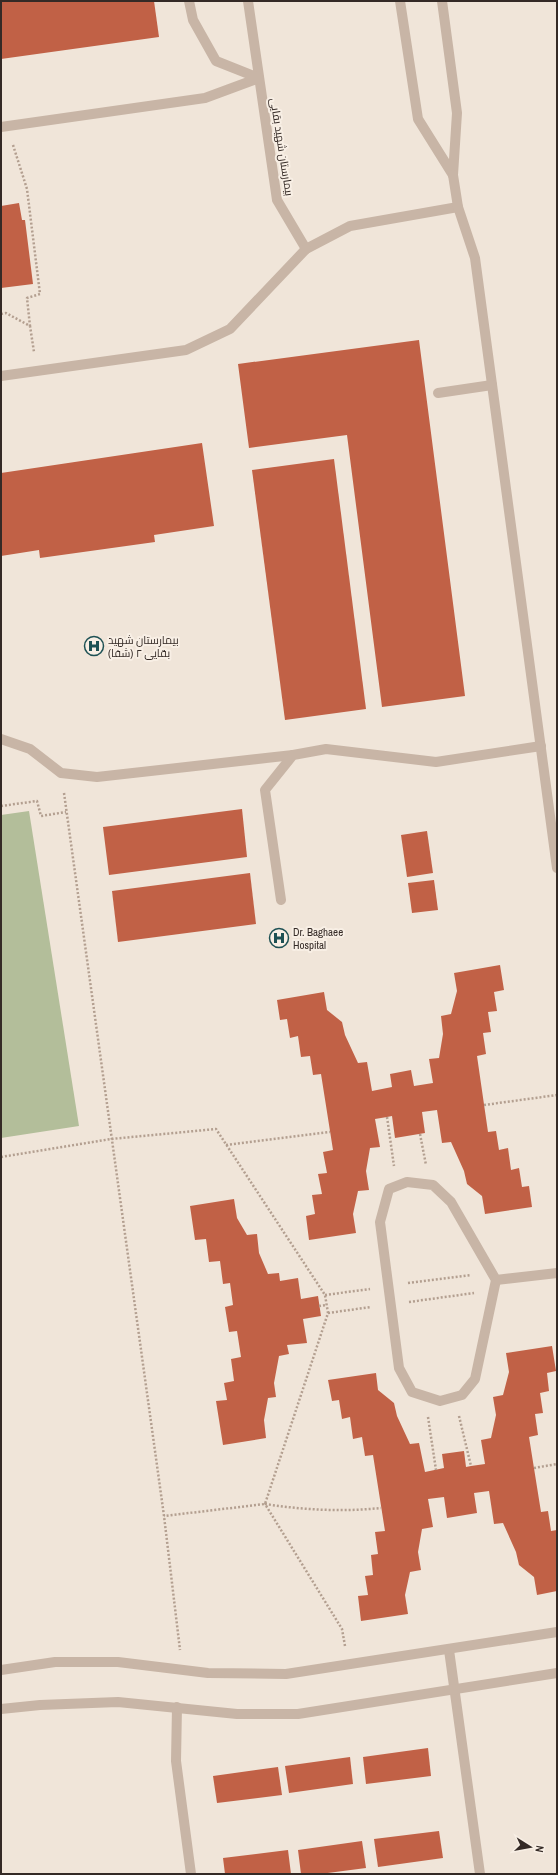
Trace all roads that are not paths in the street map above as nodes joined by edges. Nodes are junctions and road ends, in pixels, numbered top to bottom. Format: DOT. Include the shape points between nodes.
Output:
graph roads {
  1 [pos="190,1"];
  2 [pos="248,1"];
  3 [pos="400,1"];
  4 [pos="442,1"];
  5 [pos="259,78"];
  6 [pos="4,127"];
  7 [pos="454,175"];
  8 [pos="458,207"];
  9 [pos="306,250"];
  10 [pos="1,376"];
  11 [pos="492,385"];
  12 [pos="438,393"];
  13 [pos="1,739"];
  14 [pos="541,746"];
  15 [pos="293,755"];
  16 [pos="557,868"];
  17 [pos="281,900"];
  18 [pos="557,1273"];
  19 [pos="496,1280"];
  20 [pos="557,1632"];
  21 [pos="449,1650"];
  22 [pos="1,1670"];
  23 [pos="557,1673"];
  24 [pos="455,1690"];
  25 [pos="177,1707"];
  26 [pos="1,1709"];
  27 [pos="192,1874"];
  28 [pos="480,1874"];
  1 -- 5 [label="lane" via="193,20 216,61"];
  2 -- 5 [label="lane, بیمارستان شهید بقایی"];
  3 -- 7 [label="lane" via="418,119"];
  4 -- 7 [label="lane" via="457,113"];
  5 -- 6 [label="lane" via="205,98"];
  5 -- 9 [label="lane, بیمارستان شهید بقایی" via="277,200"];
  7 -- 8 [label="lane"];
  8 -- 9 [label="lane" via="350,226"];
  8 -- 11 [label="lane" via="475,258"];
  9 -- 10 [label="lane" via="230,330 186,350"];
  11 -- 12 [label="lane"];
  11 -- 14 [label="lane"];
  13 -- 15 [label="lane" via="30,749 61,773 97,777"];
  14 -- 15 [label="lane" via="436,762 326,749"];
  14 -- 16 [label="lane"];
  15 -- 17 [label="lane" via="265,790"];
  18 -- 19 [label="lane"];
  19 -- 19 [label="lane" via="475,1379 462,1395 440,1401 412,1392 399,1368 380,1222 389,1189 407,1182 433,1185 451,1202"];
  20 -- 21 [label="lane"];
  21 -- 22 [label="lane" via="286,1674 208,1673 118,1662 55,1662"];
  21 -- 24 [label="lane"];
  23 -- 24 [label="lane"];
  24 -- 25 [label="lane" via="298,1714 237,1714"];
  24 -- 28 [label="lane"];
  25 -- 26 [label="lane" via="118,1702"];
  25 -- 27 [label="lane" via="176,1761"];
}
